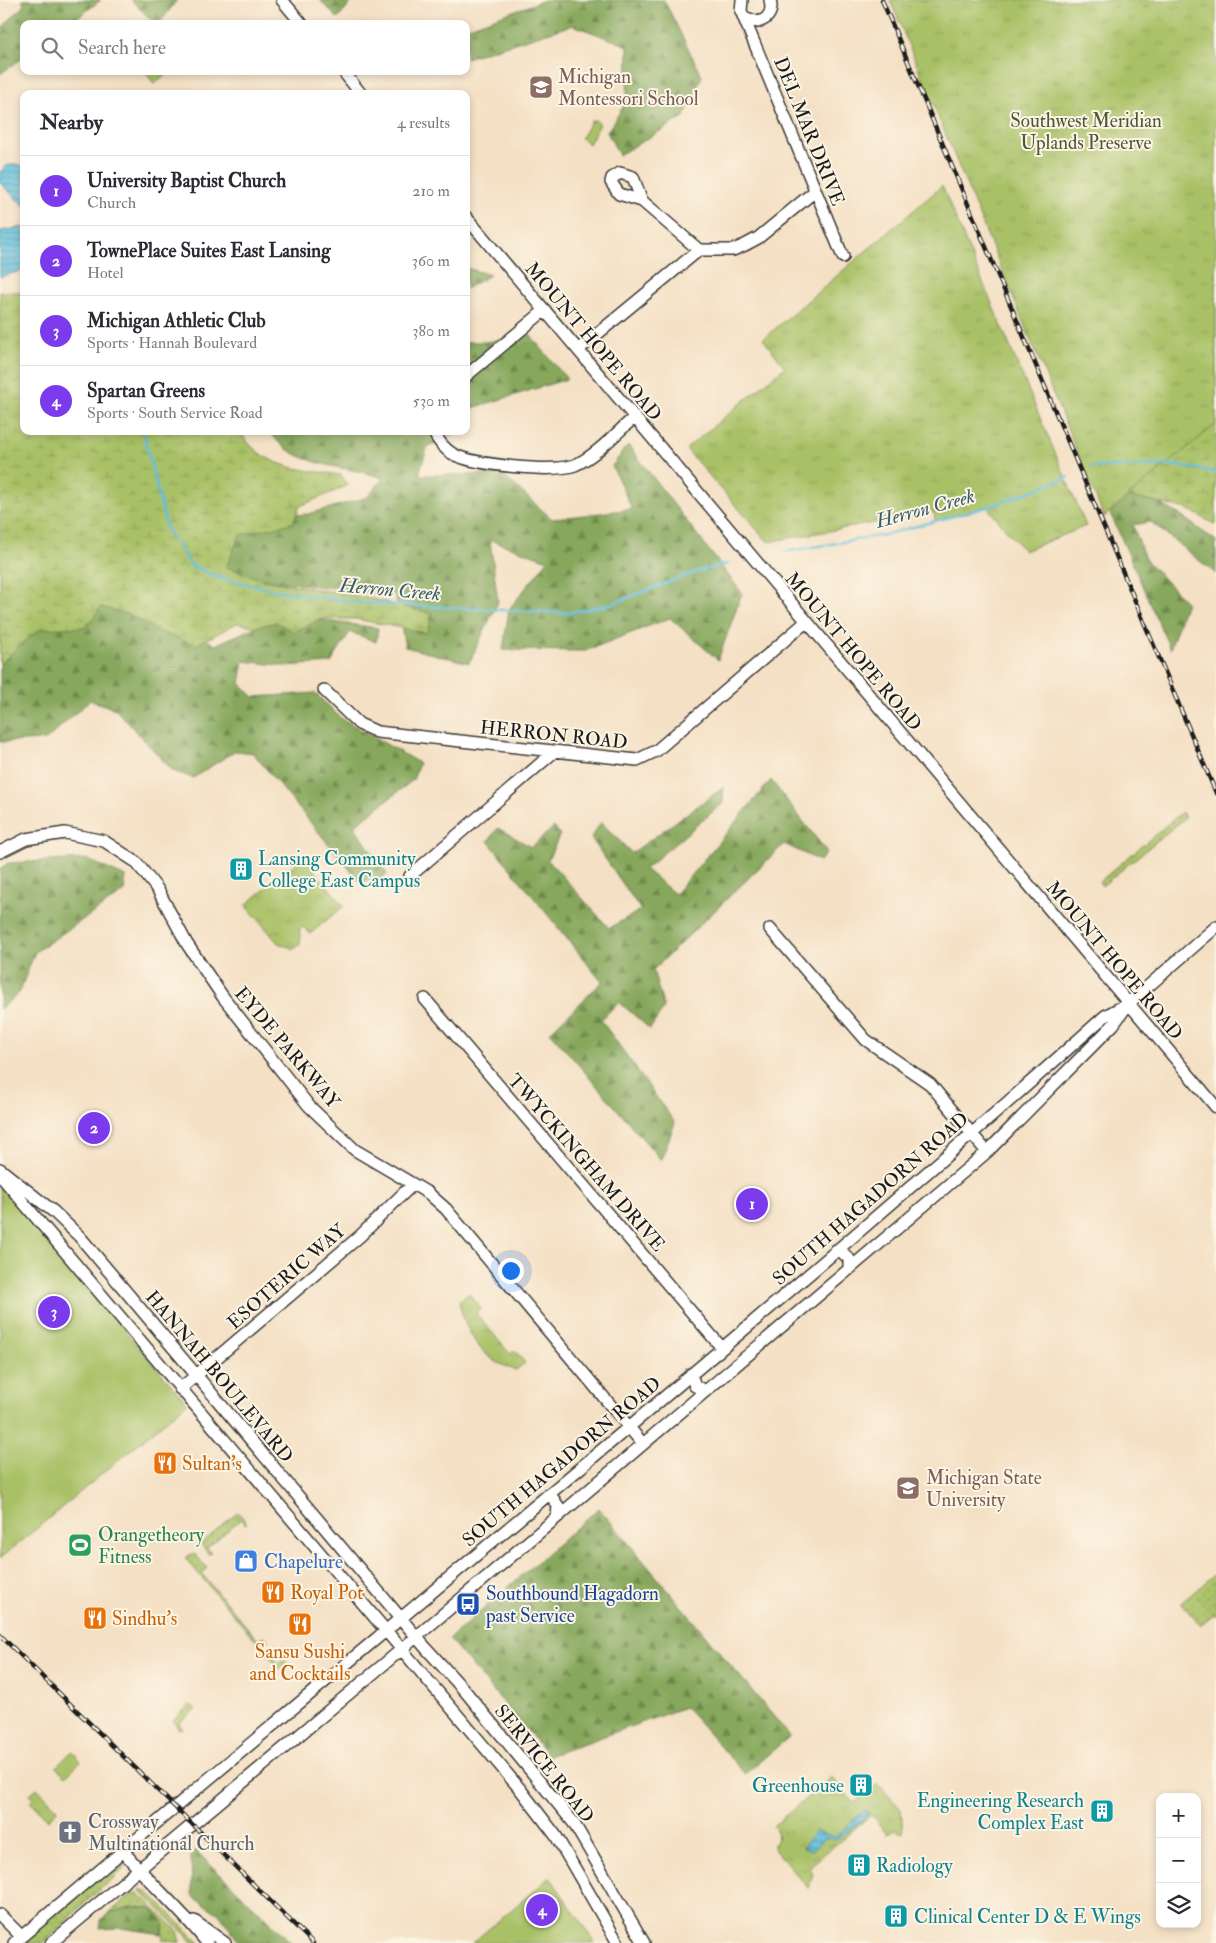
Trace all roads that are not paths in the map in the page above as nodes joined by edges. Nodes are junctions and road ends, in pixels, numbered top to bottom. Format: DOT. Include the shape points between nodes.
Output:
graph roads {
  1 [pos="282,0"];
  2 [pos="742,0"];
  3 [pos="770,0"];
  4 [pos="746,18"];
  5 [pos="299,20"];
  6 [pos="345,75"];
  7 [pos="359,90"];
  8 [pos="815,191"];
  9 [pos="642,201"];
  10 [pos="470,222"];
  11 [pos="699,250"];
  12 [pos="843,257"];
  13 [pos="546,310"];
  14 [pos="578,349"];
  15 [pos="470,373"];
  16 [pos="635,417"];
  17 [pos="436,435"];
  18 [pos="807,620"];
  19 [pos="324,690"];
  20 [pos="555,751"];
  21 [pos="0,852"];
  22 [pos="410,876"];
  23 [pos="1216,927"];
  24 [pos="770,929"];
  25 [pos="425,999"];
  26 [pos="1129,1003"];
  27 [pos="1216,1107"];
  28 [pos="972,1134"];
  29 [pos="987,1152"];
  30 [pos="0,1168"];
  31 [pos="0,1175"];
  32 [pos="412,1184"];
  33 [pos="836,1250"];
  34 [pos="849,1269"];
  35 [pos="722,1348"];
  36 [pos="691,1374"];
  37 [pos="196,1376"];
  38 [pos="180,1389"];
  39 [pos="706,1391"];
  40 [pos="629,1427"];
  41 [pos="644,1444"];
  42 [pos="550,1494"];
  43 [pos="557,1517"];
  44 [pos="401,1618"];
  45 [pos="385,1631"];
  46 [pos="417,1636"];
  47 [pos="401,1650"];
  48 [pos="124,1852"];
  49 [pos="138,1870"];
  50 [pos="0,1915"];
  51 [pos="188,1918"];
  52 [pos="18,1940"];
  53 [pos="51,1943"];
  54 [pos="208,1943"];
  55 [pos="225,1943"];
  56 [pos="618,1943"];
  57 [pos="644,1943"];
  1 -- 5 [label="street"];
  2 -- 4 [label="street, DEL MAR DRIVE" via="741,11"];
  3 -- 4 [label="street" via="771,12 766,19 758,22"];
  4 -- 8 [label="street, DEL MAR DRIVE"];
  6 -- 7 [label="street"];
  8 -- 11 [label="street" via="745,245 733,250"];
  8 -- 12 [label="street, DEL MAR DRIVE"];
  9 -- 11 [label="street"];
  10 -- 13 [label="street, MOUNT HOPE ROAD"];
  11 -- 14 [label="street"];
  13 -- 14 [label="street, MOUNT HOPE ROAD"];
  13 -- 15 [label="street"];
  14 -- 16 [label="street, MOUNT HOPE ROAD"];
  16 -- 17 [label="street" via="587,458 565,467 534,468 473,462 449,451"];
  16 -- 18 [label="street, MOUNT HOPE ROAD"];
  18 -- 20 [label="street, HERRON ROAD" via="647,756 630,761"];
  18 -- 26 [label="street, MOUNT HOPE ROAD"];
  19 -- 20 [label="street, HERRON ROAD" via="359,724 377,732"];
  20 -- 22 [label="street"];
  21 -- 32 [label="street, EYDE PARKWAY" via="26,839 65,833 104,840 136,862 158,890 223,997 309,1106 356,1150"];
  23 -- 26 [label="street, SOUTH HAGADORN ROAD"];
  24 -- 28 [label="street" via="866,1040 930,1084"];
  25 -- 35 [label="street, TWYCKINGHAM DRIVE"];
  26 -- 27 [label="street, MOUNT HOPE ROAD"];
  26 -- 28 [label="street, SOUTH HAGADORN ROAD" via="1104,1016"];
  26 -- 29 [label="street, SOUTH HAGADORN ROAD" via="1114,1025"];
  28 -- 29 [label="street"];
  28 -- 33 [label="street, SOUTH HAGADORN ROAD"];
  29 -- 34 [label="street, SOUTH HAGADORN ROAD"];
  30 -- 37 [label="street, HANNAH BOULEVARD" via="80,1236"];
  31 -- 38 [label="street, HANNAH BOULEVARD"];
  32 -- 37 [label="street, ESOTERIC WAY" via="360,1236"];
  32 -- 40 [label="street, EYDE PARKWAY" via="446,1209"];
  33 -- 34 [label="street" via="849,1259"];
  33 -- 35 [label="street, SOUTH HAGADORN ROAD"];
  34 -- 39 [label="street, SOUTH HAGADORN ROAD"];
  35 -- 36 [label="street, SOUTH HAGADORN ROAD"];
  36 -- 39 [label="street" via="696,1386"];
  36 -- 40 [label="street, SOUTH HAGADORN ROAD"];
  37 -- 38 [label="street, ESOTERIC WAY"];
  37 -- 44 [label="street, HANNAH BOULEVARD"];
  38 -- 45 [label="street, HANNAH BOULEVARD"];
  39 -- 41 [label="street, SOUTH HAGADORN ROAD"];
  40 -- 41 [label="street, EYDE PARKWAY"];
  40 -- 42 [label="street, SOUTH HAGADORN ROAD"];
  41 -- 43 [label="street, SOUTH HAGADORN ROAD"];
  42 -- 43 [label="street" via="558,1506"];
  42 -- 44 [label="street, SOUTH HAGADORN ROAD"];
  43 -- 46 [label="street, SOUTH HAGADORN ROAD"];
  44 -- 45 [label="street, SOUTH HAGADORN ROAD"];
  44 -- 46 [label="street, SERVICE ROAD"];
  45 -- 47 [label="street, HANNAH BOULEVARD"];
  45 -- 48 [label="street, SOUTH HAGADORN ROAD"];
  46 -- 47 [label="street, SOUTH HAGADORN ROAD"];
  46 -- 57 [label="street, SERVICE ROAD" via="573,1822"];
  47 -- 49 [label="street, SOUTH HAGADORN ROAD"];
  47 -- 56 [label="street, HANNAH BOULEVARD" via="450,1704 556,1836"];
  48 -- 49 [label="street"];
  48 -- 52 [label="street, SOUTH HAGADORN ROAD"];
  49 -- 51 [label="street"];
  49 -- 53 [label="street, SOUTH HAGADORN ROAD"];
  50 -- 52 [label="street"];
  51 -- 54 [label="street"];
  51 -- 55 [label="street"];
}
